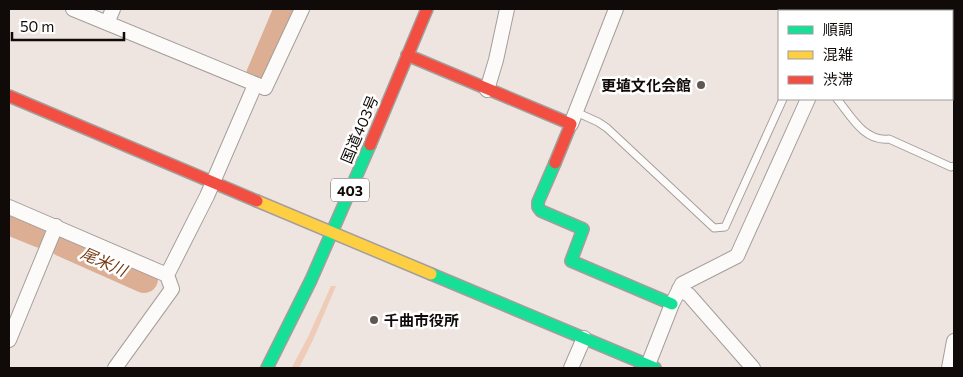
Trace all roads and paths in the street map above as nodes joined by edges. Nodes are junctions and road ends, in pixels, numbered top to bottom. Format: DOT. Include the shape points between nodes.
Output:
graph roads {
  1 [pos="74,9"];
  2 [pos="113,9"];
  3 [pos="302,9"];
  4 [pos="427,9"];
  5 [pos="507,9"];
  6 [pos="616,9"];
  7 [pos="107,24"];
  8 [pos="407,55"];
  9 [pos="255,85"];
  10 [pos="487,90"];
  11 [pos="9,96"];
  12 [pos="783,100"];
  13 [pos="808,100"];
  14 [pos="838,100"];
  15 [pos="574,118"];
  16 [pos="954,166"];
  17 [pos="213,182"];
  18 [pos="9,207"];
  19 [pos="56,226"];
  20 [pos="332,232"];
  21 [pos="167,275"];
  22 [pos="679,289"];
  23 [pos="672,304"];
  24 [pos="584,338"];
  25 [pos="9,340"];
  26 [pos="954,341"];
  27 [pos="651,367"];
  28 [pos="115,368"];
  29 [pos="267,368"];
  30 [pos="571,368"];
  31 [pos="753,368"];
  32 [pos="949,368"];
  1 -- 7 [label="street"];
  2 -- 7 [label="street"];
  3 -- 9 [label="street" via="265,88"];
  4 -- 8 [label="main road, 国道403号 / 403"];
  5 -- 10 [label="street"];
  6 -- 15 [label="street"];
  7 -- 9 [label="street"];
  8 -- 10 [label="main road"];
  8 -- 20 [label="main road, 国道403号 / 403"];
  9 -- 17 [label="street"];
  10 -- 15 [label="main road"];
  11 -- 17 [label="main road"];
  12 -- 15 [label="lane" via="725,227 714,228 607,128 598,122"];
  13 -- 22 [label="street" via="737,256 682,284"];
  14 -- 16 [label="lane" via="866,134 880,140 889,139"];
  15 -- 23 [label="main road" via="538,207 583,229 571,261"];
  17 -- 20 [label="main road"];
  17 -- 21 [label="street"];
  18 -- 19 [label="street"];
  19 -- 21 [label="street"];
  19 -- 25 [label="street"];
  20 -- 24 [label="main road"];
  20 -- 29 [label="main road, 国道403号 / 403"];
  21 -- 28 [label="street" via="172,289"];
  22 -- 23 [label="street"];
  22 -- 31 [label="street" via="689,295"];
  23 -- 27 [label="street"];
  24 -- 27 [label="main road"];
  24 -- 30 [label="street"];
  26 -- 32 [label="street"];
}
